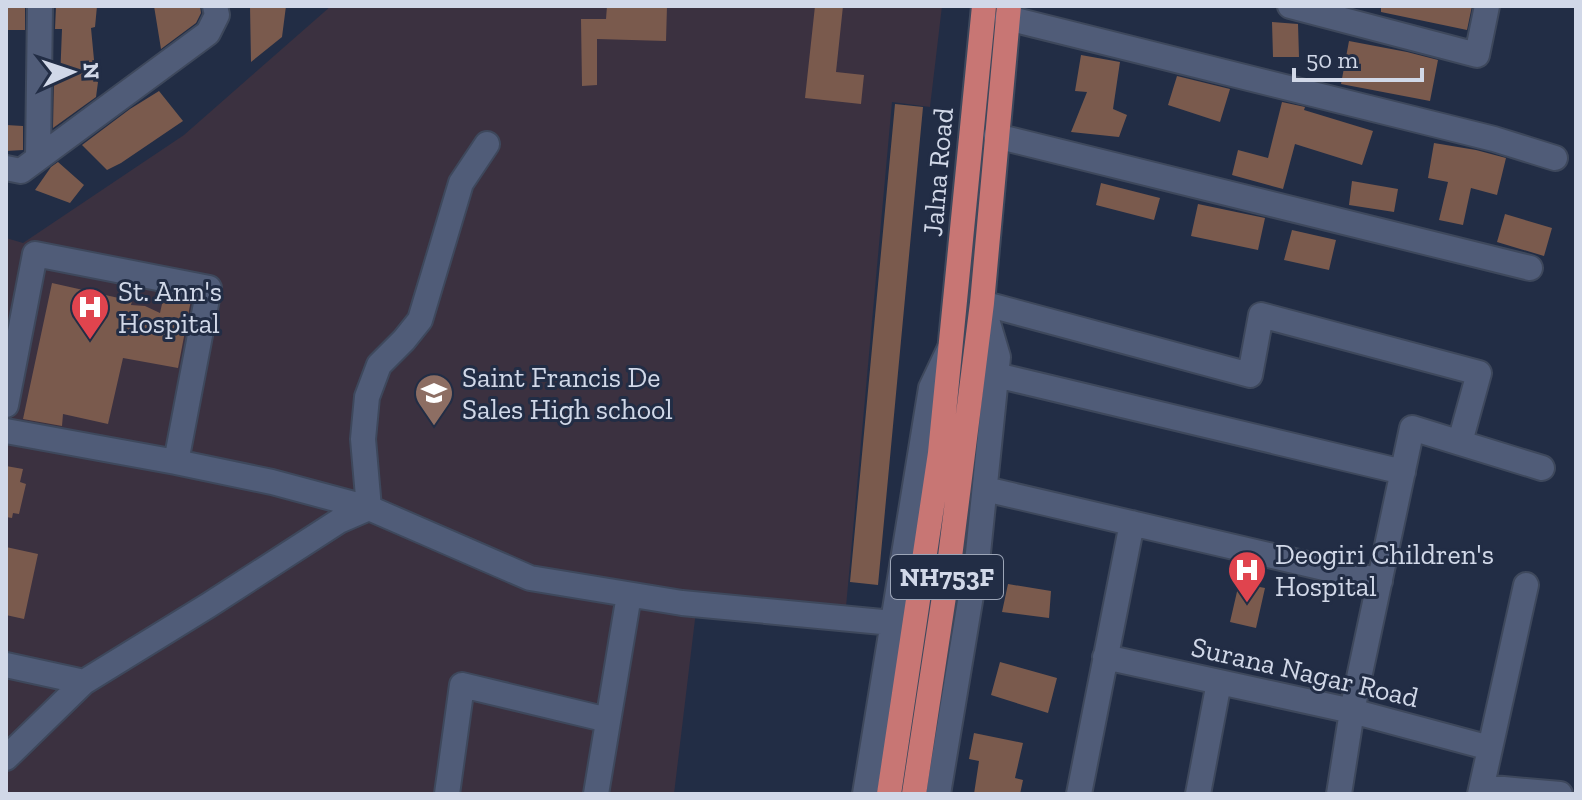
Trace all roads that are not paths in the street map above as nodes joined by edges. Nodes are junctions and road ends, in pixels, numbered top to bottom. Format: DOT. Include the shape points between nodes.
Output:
graph roads {
  1 [pos="40,6"];
  2 [pos="215,6"];
  3 [pos="984,6"];
  4 [pos="1290,6"];
  5 [pos="1487,6"];
  6 [pos="1008,12"];
  7 [pos="996,136"];
  8 [pos="487,144"];
  9 [pos="38,158"];
  10 [pos="1555,158"];
  11 [pos="6,168"];
  12 [pos="1530,268"];
  13 [pos="982,303"];
  14 [pos="952,343"];
  15 [pos="996,375"];
  16 [pos="6,405"];
  17 [pos="6,431"];
  18 [pos="1460,442"];
  19 [pos="176,462"];
  20 [pos="1542,468"];
  21 [pos="1403,472"];
  22 [pos="985,489"];
  23 [pos="369,508"];
  24 [pos="1132,523"];
  25 [pos="1380,581"];
  26 [pos="1526,585"];
  27 [pos="629,595"];
  28 [pos="893,623"];
  29 [pos="1105,657"];
  30 [pos="6,665"];
  31 [pos="84,682"];
  32 [pos="1219,682"];
  33 [pos="1352,711"];
  34 [pos="608,720"];
  35 [pos="1490,748"];
  36 [pos="6,758"];
  37 [pos="1481,791"];
  38 [pos="447,794"];
  39 [pos="596,794"];
  40 [pos="865,794"];
  41 [pos="889,794"];
  42 [pos="914,794"];
  43 [pos="938,794"];
  44 [pos="1079,794"];
  45 [pos="1198,794"];
  46 [pos="1339,794"];
  47 [pos="1560,794"];
  1 -- 9 [label="street"];
  2 -- 9 [label="street" via="217,15 208,33"];
  3 -- 14 [label="highway, Jalna Road / NH753F"];
  4 -- 5 [label="street" via="1477,55"];
  6 -- 7 [label="highway, Jalna Road / NH753F"];
  6 -- 10 [label="street"];
  7 -- 12 [label="street"];
  7 -- 13 [label="highway, Jalna Road / NH753F"];
  8 -- 23 [label="street" via="461,183 420,320 379,365 367,397 363,439"];
  9 -- 11 [label="street" via="21,171"];
  13 -- 15 [label="street" via="998,357"];
  13 -- 18 [label="street" via="1250,375 1261,315 1479,373"];
  13 -- 42 [label="highway, NH753F"];
  14 -- 28 [label="street" via="931,388"];
  14 -- 41 [label="highway, NH753F"];
  15 -- 21 [label="street"];
  15 -- 22 [label="street"];
  16 -- 19 [label="street" via="35,254 209,288"];
  17 -- 19 [label="street"];
  18 -- 20 [label="street"];
  18 -- 21 [label="street" via="1412,428"];
  19 -- 23 [label="street"];
  21 -- 25 [label="street"];
  22 -- 24 [label="street"];
  22 -- 43 [label="street"];
  23 -- 27 [label="street" via="530,578"];
  23 -- 31 [label="street" via="339,521"];
  24 -- 25 [label="street"];
  24 -- 29 [label="street"];
  25 -- 33 [label="street"];
  26 -- 35 [label="street"];
  27 -- 28 [label="street"];
  27 -- 34 [label="street"];
  28 -- 40 [label="street"];
  29 -- 32 [label="street, Surana Nagar Road"];
  29 -- 44 [label="street"];
  30 -- 31 [label="street"];
  31 -- 36 [label="street"];
  32 -- 33 [label="street, Surana Nagar Road"];
  32 -- 45 [label="street"];
  33 -- 35 [label="street, Surana Nagar Road"];
  33 -- 46 [label="street"];
  34 -- 38 [label="street" via="462,685"];
  34 -- 39 [label="street"];
  35 -- 37 [label="street"];
  37 -- 47 [label="street"];
}
